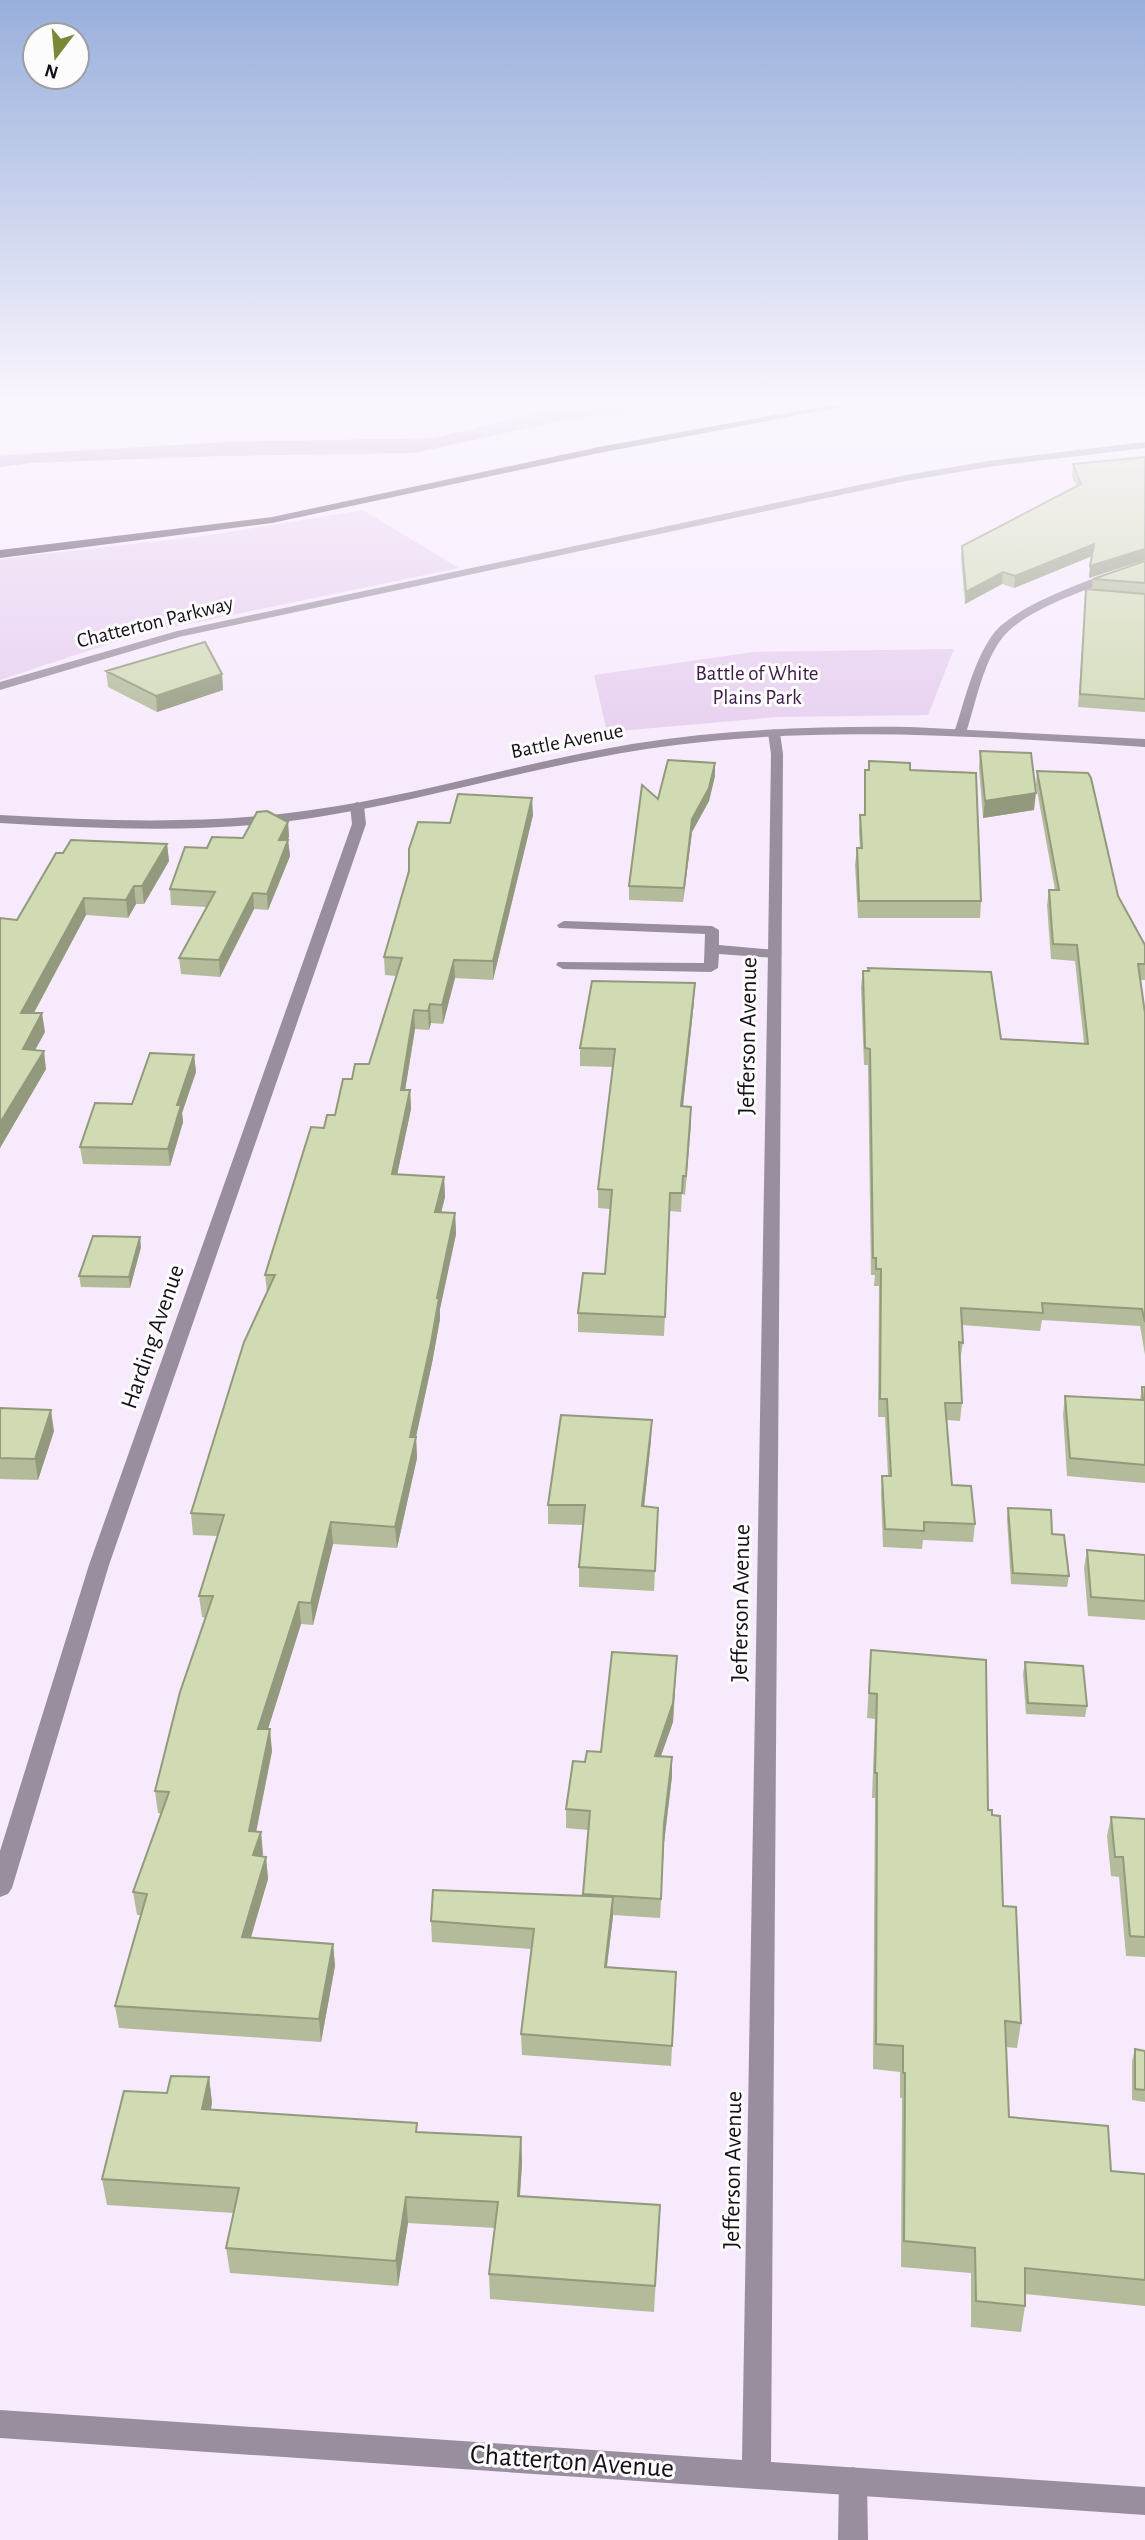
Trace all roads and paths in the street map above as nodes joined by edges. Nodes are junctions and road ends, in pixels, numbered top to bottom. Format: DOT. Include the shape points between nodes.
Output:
graph roads {
  1 [pos="161,525"];
  2 [pos="241,525"];
  3 [pos="689,525"];
  4 [pos="0,543"];
  5 [pos="0,554"];
  6 [pos="1145,565"];
  7 [pos="1067,596"];
  8 [pos="1094,598"];
  9 [pos="0,686"];
  10 [pos="774,733"];
  11 [pos="960,733"];
  12 [pos="1145,744"];
  13 [pos="357,806"];
  14 [pos="0,820"];
  15 [pos="564,925"];
  16 [pos="711,949"];
  17 [pos="775,954"];
  18 [pos="563,965"];
  19 [pos="0,1888"];
  20 [pos="0,2424"];
  21 [pos="756,2474"];
  22 [pos="853,2481"];
  23 [pos="1145,2501"];
  24 [pos="853,2540"];
  1 -- 4 [label="highway"];
  2 -- 5 [label="highway"];
  3 -- 9 [label="street, Chatterton Parkway" via="177,634"];
  6 -- 7 [label="street"];
  7 -- 8 [label="street"];
  7 -- 11 [label="street" via="1030,611 999,634"];
  10 -- 11 [label="street, Battle Avenue"];
  10 -- 13 [label="street, Battle Avenue" via="597,754"];
  10 -- 17 [label="street, Jefferson Avenue"];
  11 -- 12 [label="street, Battle Avenue"];
  13 -- 14 [label="street, Battle Avenue" via="187,823"];
  13 -- 19 [label="street, Harding Avenue" via="359,824 99,1565"];
  15 -- 16 [label="street" via="712,930"];
  16 -- 17 [label="street"];
  16 -- 18 [label="street" via="710,968"];
  17 -- 21 [label="street, Jefferson Avenue"];
  20 -- 21 [label="street, Chatterton Avenue"];
  21 -- 22 [label="street, Chatterton Avenue"];
  22 -- 23 [label="street, Chatterton Avenue"];
  22 -- 24 [label="street"];
}
